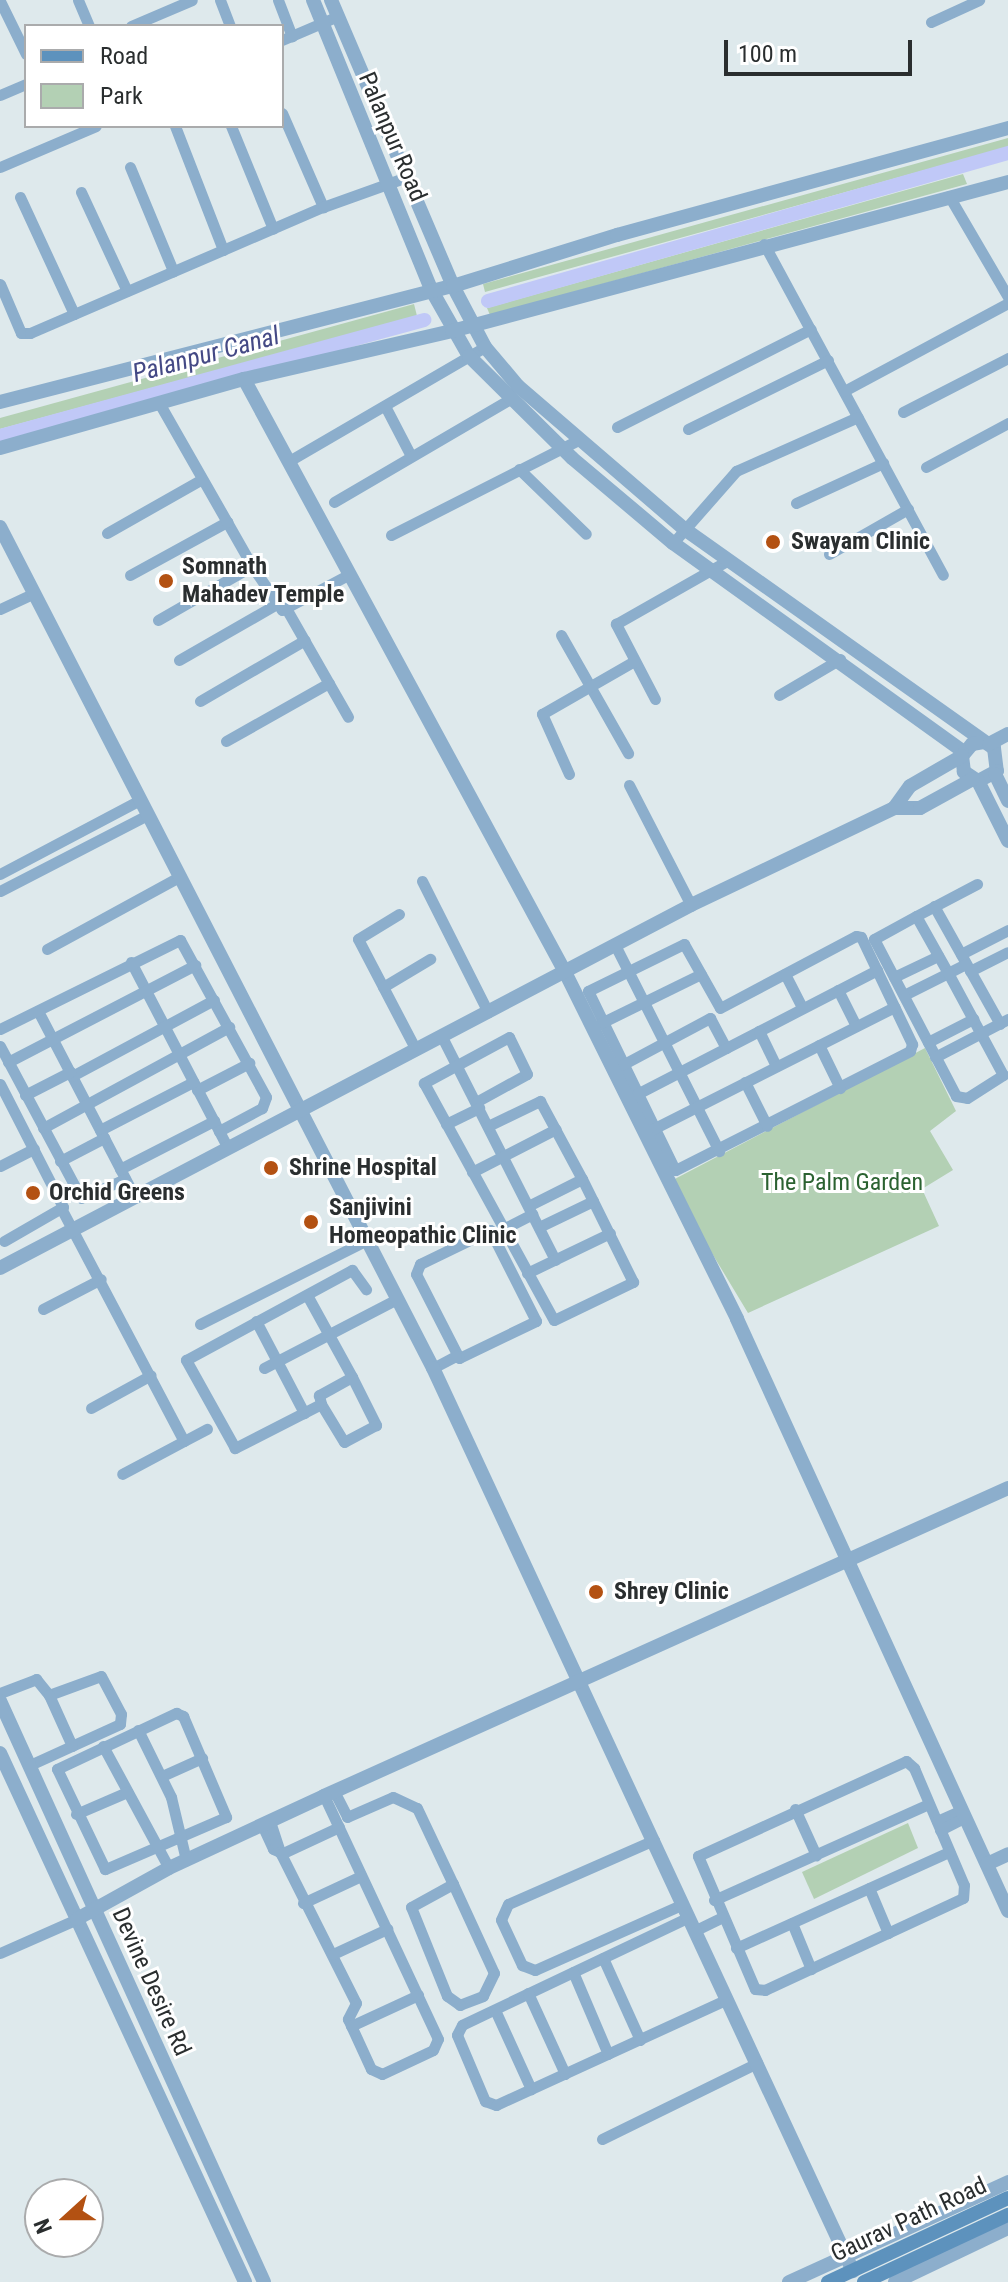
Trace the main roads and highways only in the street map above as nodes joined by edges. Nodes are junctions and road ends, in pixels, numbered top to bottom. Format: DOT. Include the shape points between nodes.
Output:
graph roads {
  1 [pos="1008,2198"];
  2 [pos="1008,2215"];
  3 [pos="858,2278"];
  4 [pos="828,2282"];
  1 -- 3 [label="main road, Gaurav Path Road"];
  2 -- 3 [label="main road, Gaurav Path Road"];
  3 -- 4 [label="main road, Gaurav Path Road"];
}
